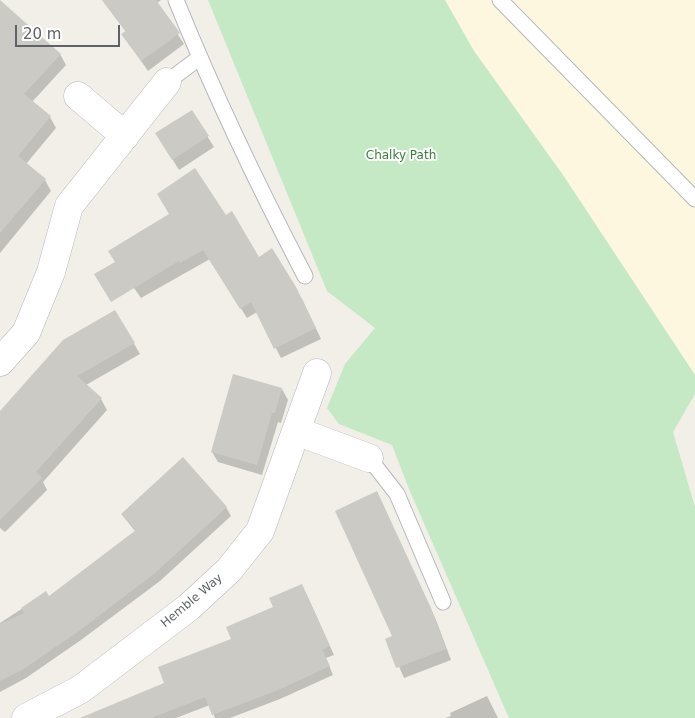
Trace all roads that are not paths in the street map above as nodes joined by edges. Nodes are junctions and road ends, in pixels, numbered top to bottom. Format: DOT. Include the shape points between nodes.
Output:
graph roads {
  1 [pos="176,0"];
  2 [pos="500,0"];
  3 [pos="199,58"];
  4 [pos="167,82"];
  5 [pos="78,96"];
  6 [pos="125,136"];
  7 [pos="695,199"];
  8 [pos="305,276"];
  9 [pos="0,362"];
  10 [pos="317,373"];
  11 [pos="296,431"];
  12 [pos="369,458"];
  13 [pos="442,602"];
  14 [pos="26,718"];
  1 -- 3 [label="lane"];
  2 -- 7 [label="lane"];
  3 -- 4 [label="lane"];
  3 -- 8 [label="lane"];
  4 -- 6 [label="street"];
  5 -- 6 [label="street"];
  6 -- 9 [label="street" via="69,206 51,272 26,333"];
  10 -- 11 [label="street, Hemble Way"];
  11 -- 12 [label="street"];
  11 -- 14 [label="street, Hemble Way" via="260,531 229,570 189,607 81,689"];
  12 -- 13 [label="lane" via="397,494"];
}
